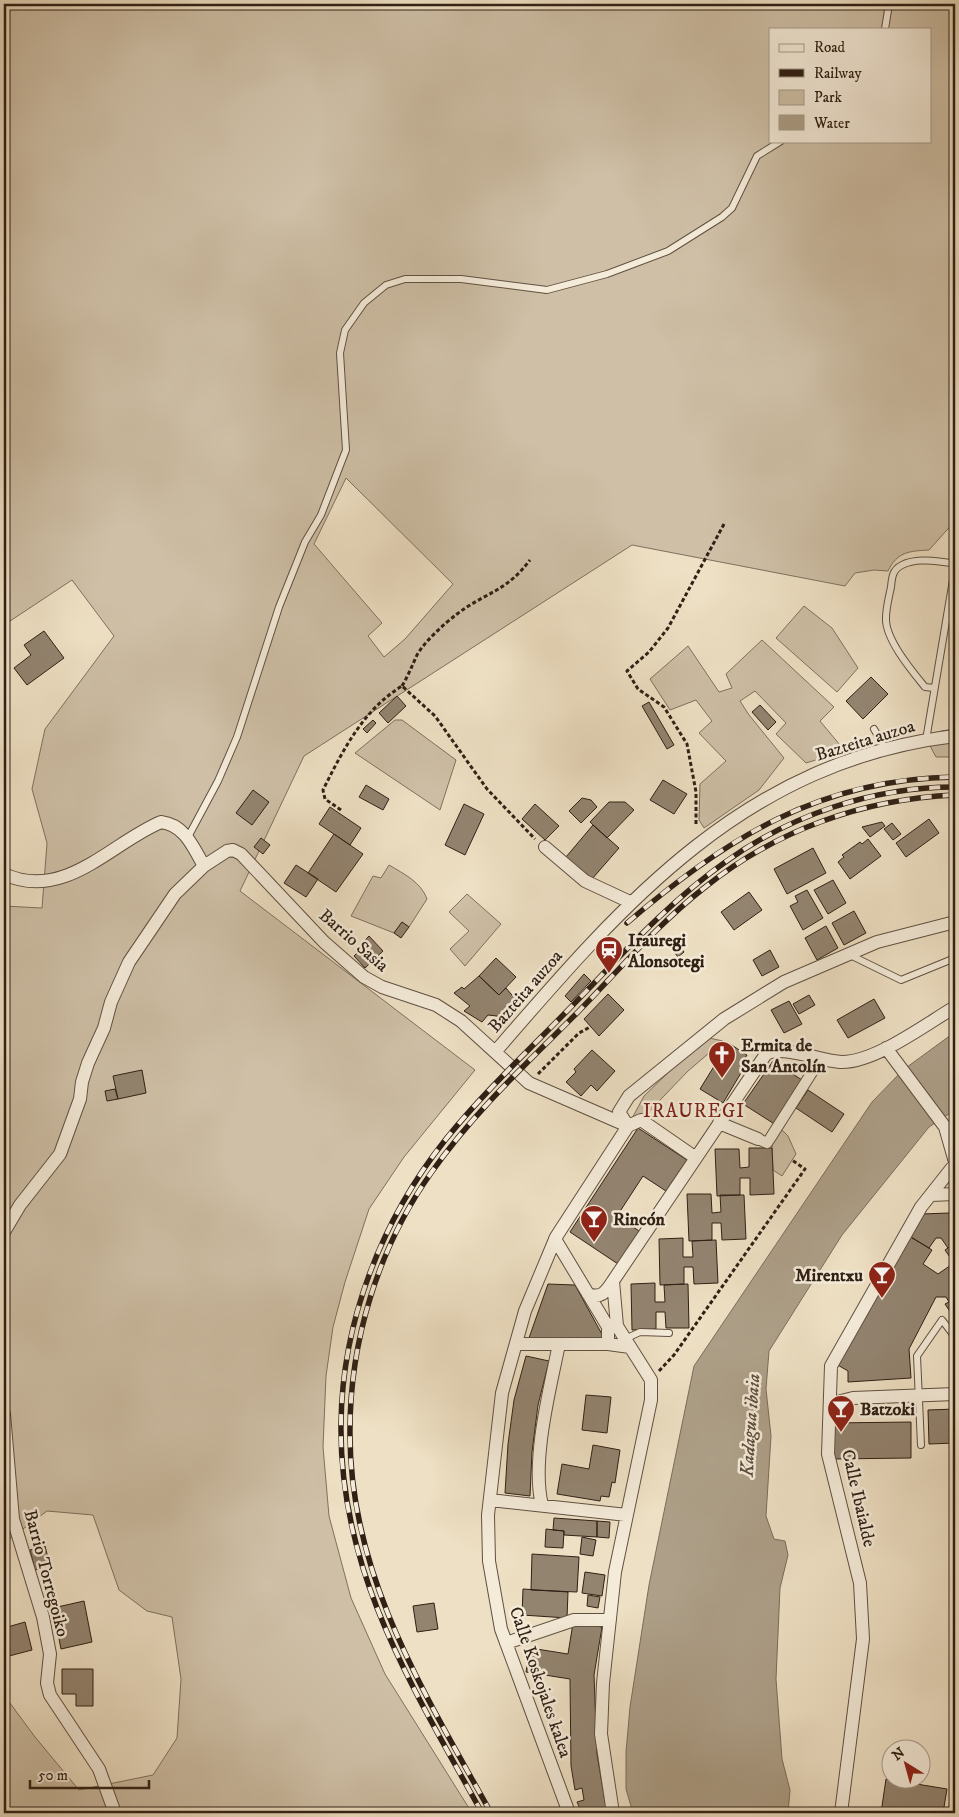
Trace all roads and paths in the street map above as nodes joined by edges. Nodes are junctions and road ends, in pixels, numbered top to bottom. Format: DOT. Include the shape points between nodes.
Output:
graph roads {
  1 [pos="889,4"];
  2 [pos="885,28"];
  3 [pos="779,142"];
  4 [pos="724,524"];
  5 [pos="530,560"];
  6 [pos="955,563"];
  7 [pos="955,568"];
  8 [pos="402,686"];
  9 [pos="934,688"];
  10 [pos="874,729"];
  11 [pos="955,736"];
  12 [pos="926,740"];
  13 [pos="885,748"];
  14 [pos="341,810"];
  15 [pos="696,824"];
  16 [pos="188,837"];
  17 [pos="545,848"];
  18 [pos="204,866"];
  19 [pos="4,874"];
  20 [pos="630,902"];
  21 [pos="955,922"];
  22 [pos="849,954"];
  23 [pos="955,958"];
  24 [pos="955,1007"];
  25 [pos="590,1027"];
  26 [pos="886,1048"];
  27 [pos="496,1051"];
  28 [pos="821,1058"];
  29 [pos="529,1083"];
  30 [pos="719,1122"];
  31 [pos="628,1126"];
  32 [pos="758,1139"];
  33 [pos="696,1158"];
  34 [pos="792,1160"];
  35 [pos="955,1163"];
  36 [pos="955,1194"];
  37 [pos="931,1195"];
  38 [pos="4,1232"];
  39 [pos="555,1240"];
  40 [pos="613,1281"];
  41 [pos="588,1294"];
  42 [pos="669,1333"];
  43 [pos="955,1337"];
  44 [pos="628,1343"];
  45 [pos="516,1344"];
  46 [pos="559,1344"];
  47 [pos="608,1344"];
  48 [pos="830,1377"];
  49 [pos="651,1380"];
  50 [pos="955,1394"];
  51 [pos="918,1396"];
  52 [pos="853,1398"];
  53 [pos="831,1412"];
  54 [pos="4,1414"];
  55 [pos="921,1445"];
  56 [pos="490,1500"];
  57 [pos="542,1505"];
  58 [pos="627,1515"];
  59 [pos="610,1620"];
  60 [pos="506,1642"];
  61 [pos="115,1813"];
  62 [pos="569,1813"];
  63 [pos="613,1813"];
  64 [pos="840,1813"];
  1 -- 2 [label="lane"];
  3 -- 16 [label="lane" via="757,156 732,208 668,251 607,274 547,290 461,279 405,279 386,285 364,303 345,330 340,353 346,450 322,515 305,542 280,607 233,746"];
  4 -- 15 [label="path" via="668,628 649,652 627,671 638,689 664,707 687,744 696,792"];
  5 -- 8 [label="path" via="517,577 456,614 430,639 418,654"];
  6 -- 9 [label="lane" via="920,560 902,565 893,573 885,619 913,672 925,687"];
  7 -- 9 [label="lane"];
  8 -- 14 [label="path" via="387,695 356,728 323,790 326,799"];
  8 -- 17 [label="path" via="435,716 487,789"];
  9 -- 12 [label="lane"];
  10 -- 13 [label="lane"];
  11 -- 12 [label="street, Bazteita auzoa"];
  12 -- 13 [label="street, Bazteita auzoa"];
  13 -- 20 [label="street, Bazteita auzoa" via="818,772 762,800 688,853"];
  16 -- 18 [label="street"];
  16 -- 19 [label="street" via="179,827 161,822 62,879 36,882"];
  17 -- 20 [label="street" via="585,881"];
  18 -- 27 [label="street, Barrio Sasia" via="227,851 241,854 324,942 364,977 382,987 436,1005 461,1021"];
  18 -- 38 [label="street, Barrio Sasia" via="175,894 129,962 88,1063 80,1099 60,1154 20,1205"];
  20 -- 27 [label="street, Bazteita auzoa"];
  21 -- 22 [label="street" via="878,942"];
  22 -- 23 [label="lane" via="901,980"];
  22 -- 31 [label="street" via="784,982 724,1019 629,1096 619,1112"];
  24 -- 26 [label="street"];
  25 -- 29 [label="path" via="579,1033"];
  26 -- 28 [label="street" via="842,1062"];
  26 -- 35 [label="street" via="945,1127"];
  27 -- 29 [label="street, Bazteita auzoa"];
  28 -- 30 [label="street" via="775,1051 766,1054"];
  28 -- 32 [label="street" via="773,1138 767,1143"];
  29 -- 31 [label="street, Bazteita auzoa"];
  30 -- 32 [label="street"];
  30 -- 33 [label="street"];
  31 -- 33 [label="street" via="641,1120"];
  31 -- 39 [label="street, Calle Koskojales kalea"];
  33 -- 40 [label="street"];
  34 -- 49 [label="path" via="805,1169 674,1355"];
  35 -- 37 [label="street, Calle Ibaialde"];
  36 -- 37 [label="street"];
  37 -- 48 [label="street, Calle Ibaialde" via="921,1207 830,1366"];
  39 -- 41 [label="street"];
  39 -- 45 [label="street, Calle Koskojales kalea" via="525,1310"];
  40 -- 41 [label="street" via="602,1295"];
  40 -- 44 [label="street" via="617,1326"];
  41 -- 47 [label="street" via="608,1327"];
  42 -- 44 [label="lane" via="640,1332"];
  43 -- 51 [label="lane" via="942,1320 917,1356"];
  44 -- 47 [label="street"];
  44 -- 49 [label="street"];
  45 -- 46 [label="street"];
  45 -- 56 [label="street, Calle Koskojales kalea" via="502,1393"];
  46 -- 47 [label="street"];
  46 -- 57 [label="street" via="546,1406 541,1458"];
  48 -- 52 [label="street" via="843,1394"];
  48 -- 53 [label="street, Calle Ibaialde"];
  49 -- 58 [label="street" via="651,1400"];
  50 -- 51 [label="street"];
  51 -- 52 [label="street"];
  51 -- 55 [label="lane"];
  52 -- 53 [label="street" via="841,1401"];
  53 -- 64 [label="street, Calle Ibaialde" via="828,1454 860,1583 862,1639"];
  54 -- 61 [label="street, Barrio Torregoiko" via="13,1519 43,1617 50,1654 47,1683 50,1695 99,1769"];
  56 -- 57 [label="street"];
  56 -- 60 [label="street, Calle Koskojales kalea" via="489,1561"];
  57 -- 58 [label="street"];
  58 -- 59 [label="street" via="615,1572"];
  59 -- 60 [label="street" via="574,1620"];
  59 -- 63 [label="street" via="601,1734"];
  60 -- 62 [label="street, Calle Koskojales kalea"];
}
